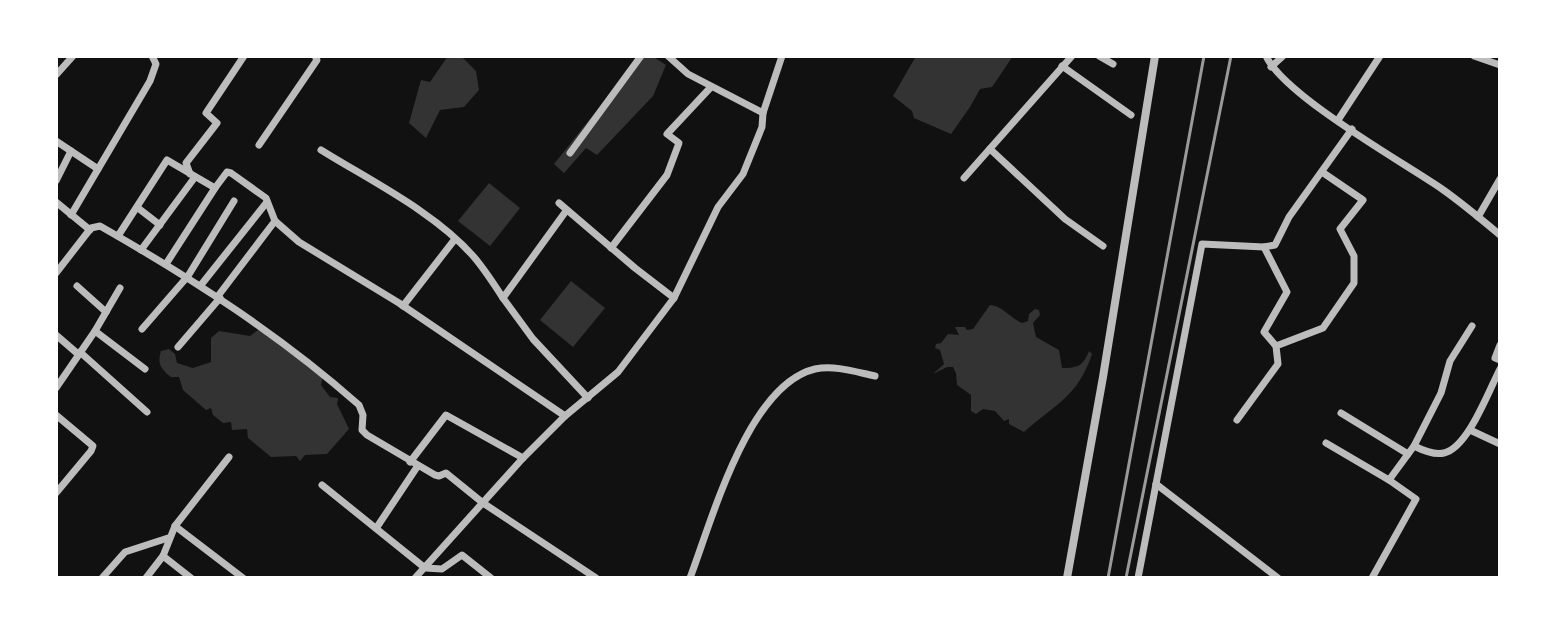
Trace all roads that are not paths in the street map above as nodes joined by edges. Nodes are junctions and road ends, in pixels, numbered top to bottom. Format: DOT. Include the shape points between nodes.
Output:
graph roads {
  1 [pos="73,56"];
  2 [pos="152,56"];
  3 [pos="244,56"];
  4 [pos="315,56"];
  5 [pos="641,56"];
  6 [pos="668,56"];
  7 [pos="782,56"];
  8 [pos="1072,56"];
  9 [pos="1099,56"];
  10 [pos="1155,56"];
  11 [pos="1266,56"];
  12 [pos="1283,56"];
  13 [pos="1380,56"];
  14 [pos="1474,56"];
  15 [pos="1113,64"];
  16 [pos="1500,65"];
  17 [pos="1062,66"];
  18 [pos="1271,67"];
  19 [pos="56,75"];
  20 [pos="711,87"];
  21 [pos="763,113"];
  22 [pos="1131,115"];
  23 [pos="1338,120"];
  24 [pos="1352,129"];
  25 [pos="56,141"];
  26 [pos="259,145"];
  27 [pos="990,149"];
  28 [pos="321,150"];
  29 [pos="71,151"];
  30 [pos="570,153"];
  31 [pos="98,169"];
  32 [pos="1322,172"];
  33 [pos="193,175"];
  34 [pos="964,178"];
  35 [pos="1500,179"];
  36 [pos="56,181"];
  37 [pos="215,188"];
  38 [pos="234,201"];
  39 [pos="56,202"];
  40 [pos="267,202"];
  41 [pos="559,203"];
  42 [pos="138,208"];
  43 [pos="566,211"];
  44 [pos="71,215"];
  45 [pos="1478,217"];
  46 [pos="275,221"];
  47 [pos="160,225"];
  48 [pos="90,230"];
  49 [pos="1500,235"];
  50 [pos="118,236"];
  51 [pos="455,239"];
  52 [pos="1103,246"];
  53 [pos="1264,247"];
  54 [pos="611,248"];
  55 [pos="141,250"];
  56 [pos="166,264"];
  57 [pos="56,273"];
  58 [pos="188,276"];
  59 [pos="201,285"];
  60 [pos="77,286"];
  61 [pos="120,288"];
  62 [pos="219,297"];
  63 [pos="503,298"];
  64 [pos="674,298"];
  65 [pos="403,306"];
  66 [pos="106,312"];
  67 [pos="1472,326"];
  68 [pos="142,329"];
  69 [pos="95,331"];
  70 [pos="56,335"];
  71 [pos="1500,345"];
  72 [pos="1276,346"];
  73 [pos="178,347"];
  74 [pos="79,353"];
  75 [pos="1500,360"];
  76 [pos="145,369"];
  77 [pos="1500,369"];
  78 [pos="875,376"];
  79 [pos="56,388"];
  80 [pos="588,398"];
  81 [pos="147,412"];
  82 [pos="1341,413"];
  83 [pos="56,415"];
  84 [pos="565,416"];
  85 [pos="1237,420"];
  86 [pos="1470,430"];
  87 [pos="1326,443"];
  88 [pos="1500,444"];
  89 [pos="1414,446"];
  90 [pos="1408,454"];
  91 [pos="229,457"];
  92 [pos="523,458"];
  93 [pos="414,464"];
  94 [pos="1389,480"];
  95 [pos="1156,484"];
  96 [pos="322,485"];
  97 [pos="56,493"];
  98 [pos="483,503"];
  99 [pos="175,526"];
  100 [pos="377,527"];
  101 [pos="168,538"];
  102 [pos="163,556"];
  103 [pos="425,568"];
  104 [pos="102,578"];
  105 [pos="146,578"];
  106 [pos="191,578"];
  107 [pos="243,578"];
  108 [pos="415,578"];
  109 [pos="491,578"];
  110 [pos="596,578"];
  111 [pos="690,578"];
  112 [pos="1067,578"];
  113 [pos="1138,578"];
  114 [pos="1278,578"];
  115 [pos="1372,578"];
  1 -- 19 [label="street"];
  2 -- 31 [label="street" via="156,64 150,81"];
  3 -- 33 [label="street" via="206,113 217,123 186,163"];
  4 -- 26 [label="street"];
  5 -- 30 [label="street"];
  6 -- 20 [label="street"];
  7 -- 21 [label="street"];
  8 -- 17 [label="street"];
  9 -- 15 [label="street"];
  10 -- 112 [label="street"];
  11 -- 18 [label="street"];
  12 -- 18 [label="street"];
  13 -- 23 [label="street"];
  14 -- 16 [label="street"];
  17 -- 22 [label="street"];
  17 -- 27 [label="street"];
  18 -- 23 [label="street"];
  20 -- 21 [label="street"];
  20 -- 54 [label="street" via="667,134 679,143 667,175"];
  21 -- 64 [label="street" via="743,174 718,207"];
  23 -- 24 [label="street"];
  24 -- 32 [label="street"];
  24 -- 45 [label="street"];
  25 -- 29 [label="street"];
  27 -- 34 [label="street"];
  27 -- 52 [label="street" via="1065,219"];
  28 -- 51 [label="street"];
  29 -- 31 [label="street"];
  29 -- 36 [label="street"];
  31 -- 44 [label="street"];
  32 -- 53 [label="street" via="1275,245"];
  32 -- 72 [label="street" via="1363,200 1340,229 1354,256 1354,283 1323,328"];
  33 -- 37 [label="street"];
  33 -- 42 [label="street" via="167,160"];
  33 -- 47 [label="street"];
  35 -- 45 [label="street"];
  37 -- 40 [label="street" via="228,172"];
  37 -- 56 [label="street"];
  38 -- 58 [label="street"];
  39 -- 44 [label="street"];
  40 -- 46 [label="street"];
  40 -- 59 [label="street"];
  41 -- 43 [label="street"];
  42 -- 47 [label="street"];
  42 -- 50 [label="street"];
  43 -- 54 [label="street"];
  43 -- 63 [label="street"];
  44 -- 48 [label="street"];
  45 -- 49 [label="street"];
  46 -- 62 [label="street"];
  46 -- 65 [label="street" via="311,251"];
  47 -- 55 [label="street"];
  48 -- 50 [label="street" via="100,226"];
  48 -- 57 [label="street"];
  50 -- 55 [label="street"];
  51 -- 63 [label="street"];
  51 -- 65 [label="street"];
  53 -- 72 [label="street" via="1287,292 1264,332"];
  53 -- 95 [label="street" via="1202,244"];
  54 -- 64 [label="street"];
  55 -- 56 [label="street"];
  56 -- 58 [label="street"];
  58 -- 59 [label="street"];
  58 -- 68 [label="street"];
  59 -- 62 [label="street"];
  60 -- 66 [label="street"];
  61 -- 66 [label="street"];
  62 -- 73 [label="street"];
  62 -- 93 [label="street" via="310,362 359,405 364,433"];
  63 -- 80 [label="street"];
  64 -- 80 [label="street" via="628,361"];
  65 -- 84 [label="street"];
  66 -- 69 [label="street"];
  67 -- 89 [label="street" via="1450,361 1441,393"];
  69 -- 74 [label="street"];
  69 -- 76 [label="street"];
  70 -- 74 [label="street"];
  71 -- 75 [label="street" via="1495,358"];
  72 -- 85 [label="street" via="1278,364"];
  74 -- 79 [label="street"];
  74 -- 81 [label="street"];
  77 -- 86 [label="street"];
  78 -- 111 [label="street" via="819,368 775,396 739,449"];
  80 -- 84 [label="street"];
  82 -- 90 [label="street"];
  83 -- 97 [label="street" via="93,446"];
  84 -- 92 [label="street"];
  86 -- 88 [label="street"];
  86 -- 89 [label="street" via="1455,449 1443,454"];
  87 -- 94 [label="street"];
  89 -- 90 [label="street"];
  90 -- 94 [label="street"];
  91 -- 99 [label="street"];
  92 -- 93 [label="street" via="446,415"];
  92 -- 98 [label="street"];
  93 -- 98 [label="street" via="438,476 446,473"];
  93 -- 100 [label="street"];
  94 -- 115 [label="street" via="1416,499"];
  95 -- 113 [label="street"];
  95 -- 114 [label="street"];
  96 -- 100 [label="street"];
  98 -- 103 [label="street"];
  98 -- 110 [label="street"];
  99 -- 101 [label="street"];
  99 -- 107 [label="street"];
  100 -- 103 [label="street"];
  101 -- 102 [label="street"];
  101 -- 104 [label="street" via="125,552"];
  102 -- 105 [label="street"];
  102 -- 106 [label="street"];
  103 -- 108 [label="street"];
  103 -- 109 [label="street" via="442,569 462,555"];
}
